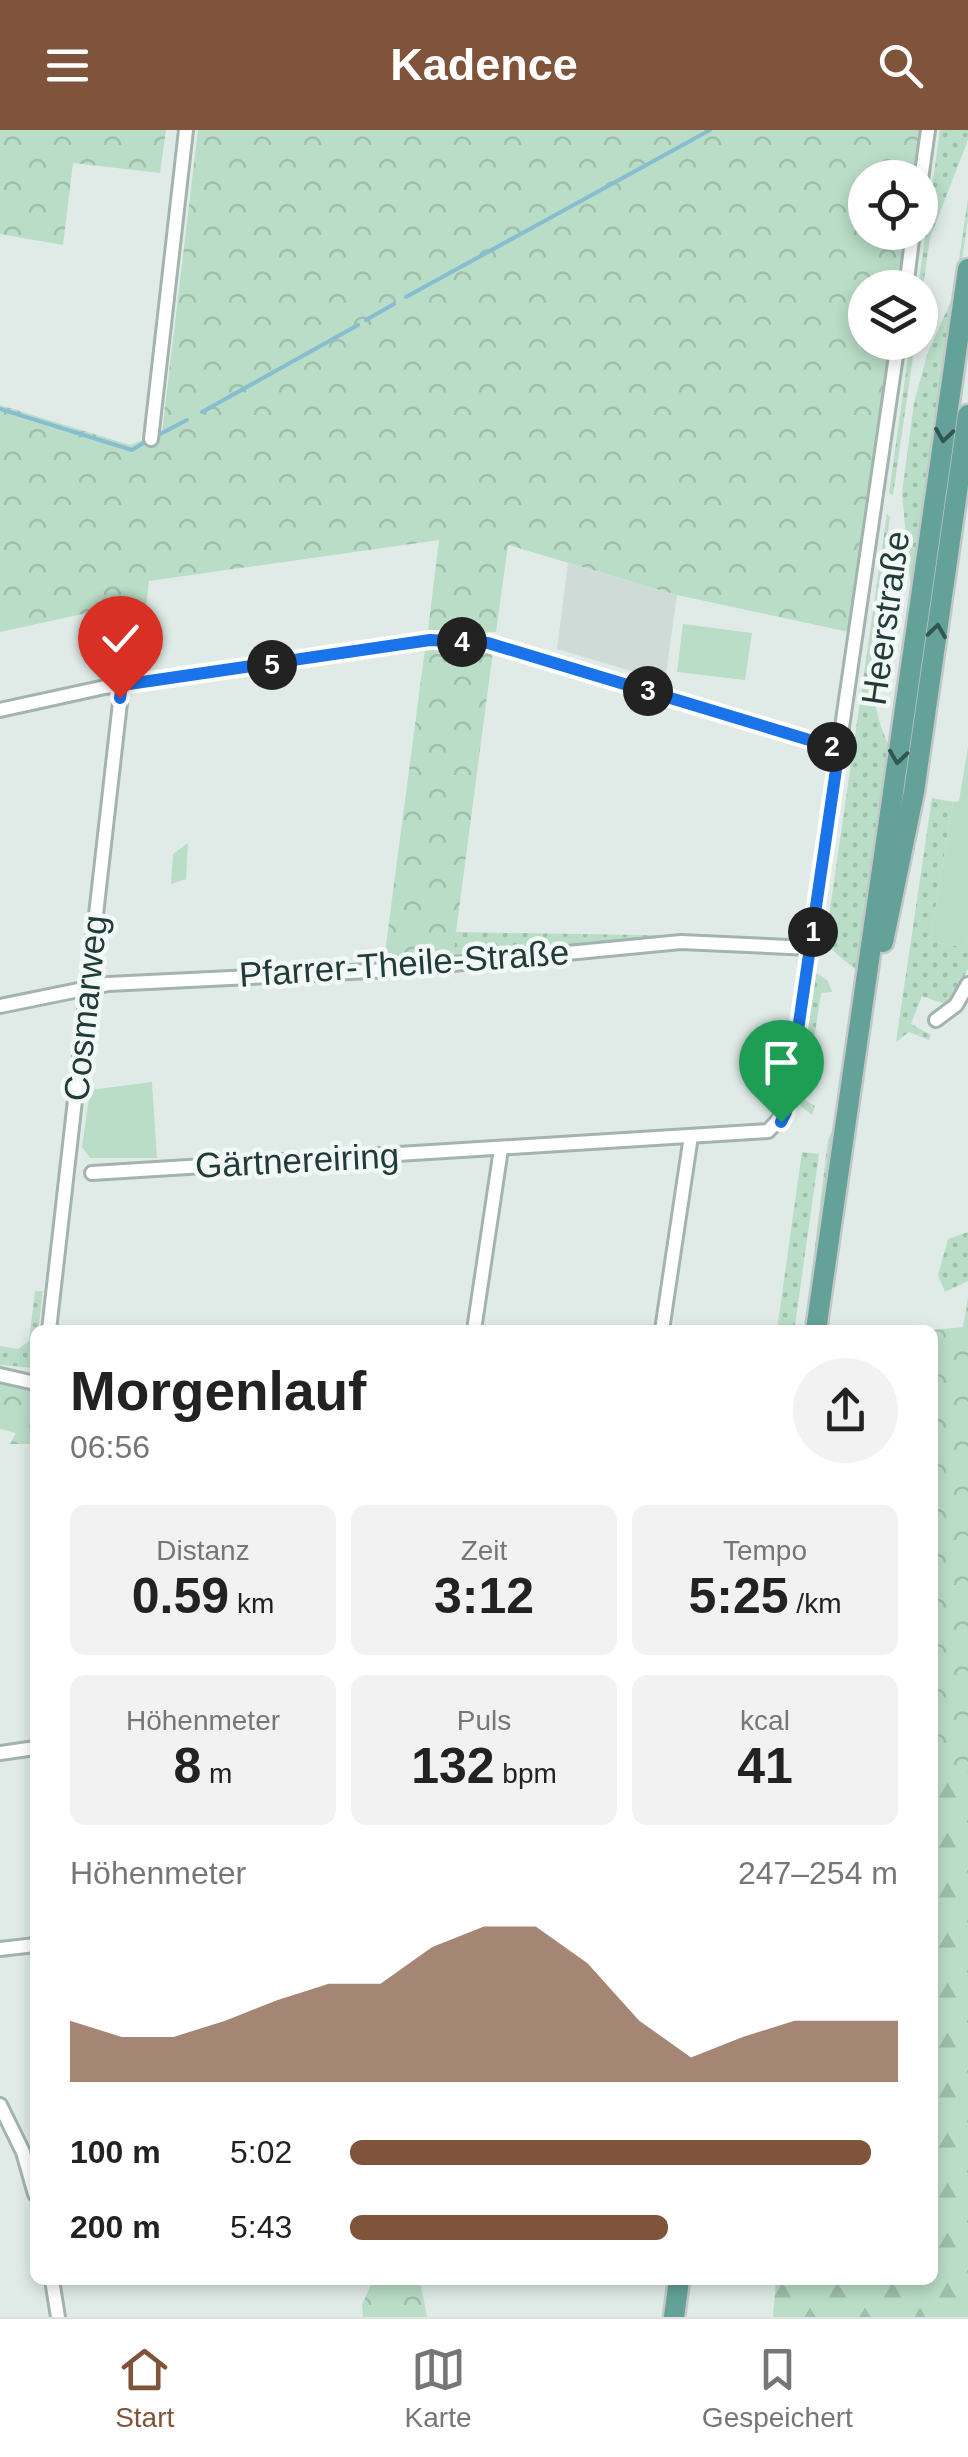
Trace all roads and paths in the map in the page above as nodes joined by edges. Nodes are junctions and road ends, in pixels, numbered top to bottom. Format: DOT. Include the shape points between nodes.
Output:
graph roads {
  1 [pos="186,130"];
  2 [pos="928,130"];
  3 [pos="924,160"];
  4 [pos="968,269"];
  5 [pos="895,360"];
  6 [pos="968,415"];
  7 [pos="150,439"];
  8 [pos="122,685"];
  9 [pos="0,710"];
  10 [pos="839,749"];
  11 [pos="810,948"];
  12 [pos="968,984"];
  13 [pos="88,987"];
  14 [pos="0,1006"];
  15 [pos="936,1020"];
  16 [pos="860,1036"];
  17 [pos="691,1136"];
  18 [pos="502,1149"];
  19 [pos="92,1173"];
  20 [pos="50,1325"];
  21 [pos="475,1325"];
  22 [pos="663,1325"];
  23 [pos="817,1325"];
  24 [pos="0,1375"];
  25 [pos="30,1382"];
  26 [pos="30,1749"];
  27 [pos="0,1753"];
  28 [pos="30,1946"];
  29 [pos="0,1949"];
  30 [pos="0,2105"];
  31 [pos="30,2138"];
  32 [pos="19,2142"];
  33 [pos="30,2178"];
  34 [pos="53,2285"];
  35 [pos="678,2285"];
  36 [pos="58,2317"];
  37 [pos="674,2317"];
  1 -- 7 [label="street"];
  2 -- 3 [label="street"];
  4 -- 16 [label="main road, Heerstraße, one-way"];
  5 -- 10 [label="street, Gärtnereiring"];
  16 -- 6 [label="main road, Heerstraße, one-way" via="910,810"];
  8 -- 9 [label="street"];
  8 -- 10 [label="street" via="430,640 488,643"];
  8 -- 13 [label="street, Cosmarweg"];
  10 -- 11 [label="street, Gärtnereiring"];
  11 -- 13 [label="street, Pfarrer-Theile-Straße" via="681,942 450,965"];
  11 -- 17 [label="street, Gärtnereiring" via="781,1122 768,1131"];
  12 -- 15 [label="street"];
  13 -- 14 [label="street, Pfarrer-Theile-Straße"];
  13 -- 20 [label="street, Cosmarweg"];
  16 -- 23 [label="main road, Heerstraße"];
  17 -- 18 [label="street, Gärtnereiring"];
  17 -- 22 [label="street"];
  18 -- 19 [label="street, Gärtnereiring"];
  18 -- 21 [label="street"];
  24 -- 25 [label="street"];
  26 -- 27 [label="street"];
  28 -- 29 [label="street"];
  30 -- 32 [label="street"];
  31 -- 32 [label="street"];
  32 -- 33 [label="street"];
  34 -- 36 [label="street"];
  35 -- 37 [label="main road"];
}
